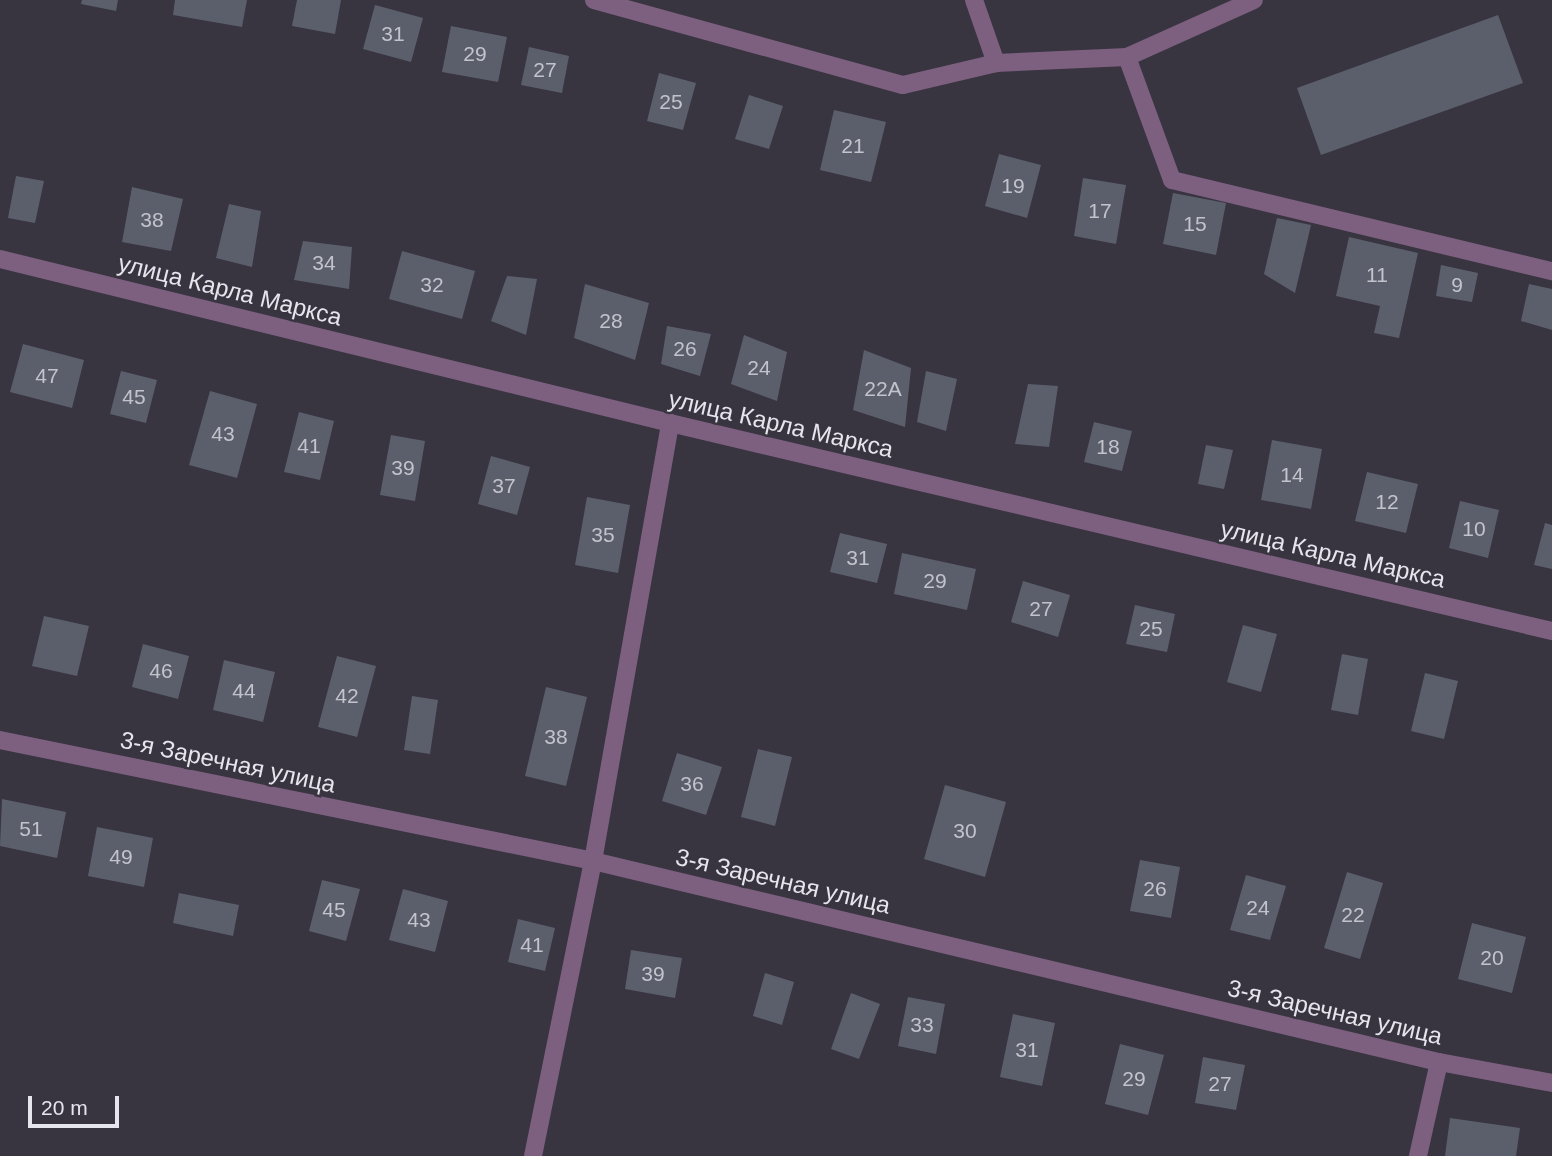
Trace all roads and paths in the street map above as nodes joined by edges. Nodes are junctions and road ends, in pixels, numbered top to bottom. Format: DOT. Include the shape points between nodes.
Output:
graph roads {
  1 [pos="594,0"];
  2 [pos="974,0"];
  3 [pos="1254,0"];
  4 [pos="1127,57"];
  5 [pos="996,63"];
  6 [pos="0,259"];
  7 [pos="1552,271"];
  8 [pos="670,423"];
  9 [pos="1552,631"];
  10 [pos="0,740"];
  11 [pos="593,861"];
  12 [pos="1439,1062"];
  13 [pos="1552,1083"];
  14 [pos="533,1156"];
  15 [pos="1419,1156"];
  1 -- 5 [label="street" via="903,85"];
  2 -- 5 [label="street"];
  3 -- 4 [label="street"];
  4 -- 5 [label="street"];
  4 -- 7 [label="street" via="1172,180"];
  6 -- 8 [label="street, улица Карла Маркса"];
  8 -- 9 [label="street, улица Карла Маркса"];
  8 -- 11 [label="street"];
  10 -- 11 [label="street, 3-я Заречная улица"];
  11 -- 12 [label="street, 3-я Заречная улица"];
  11 -- 14 [label="street"];
  12 -- 13 [label="street, 3-я Заречная улица"];
  12 -- 15 [label="street"];
}
